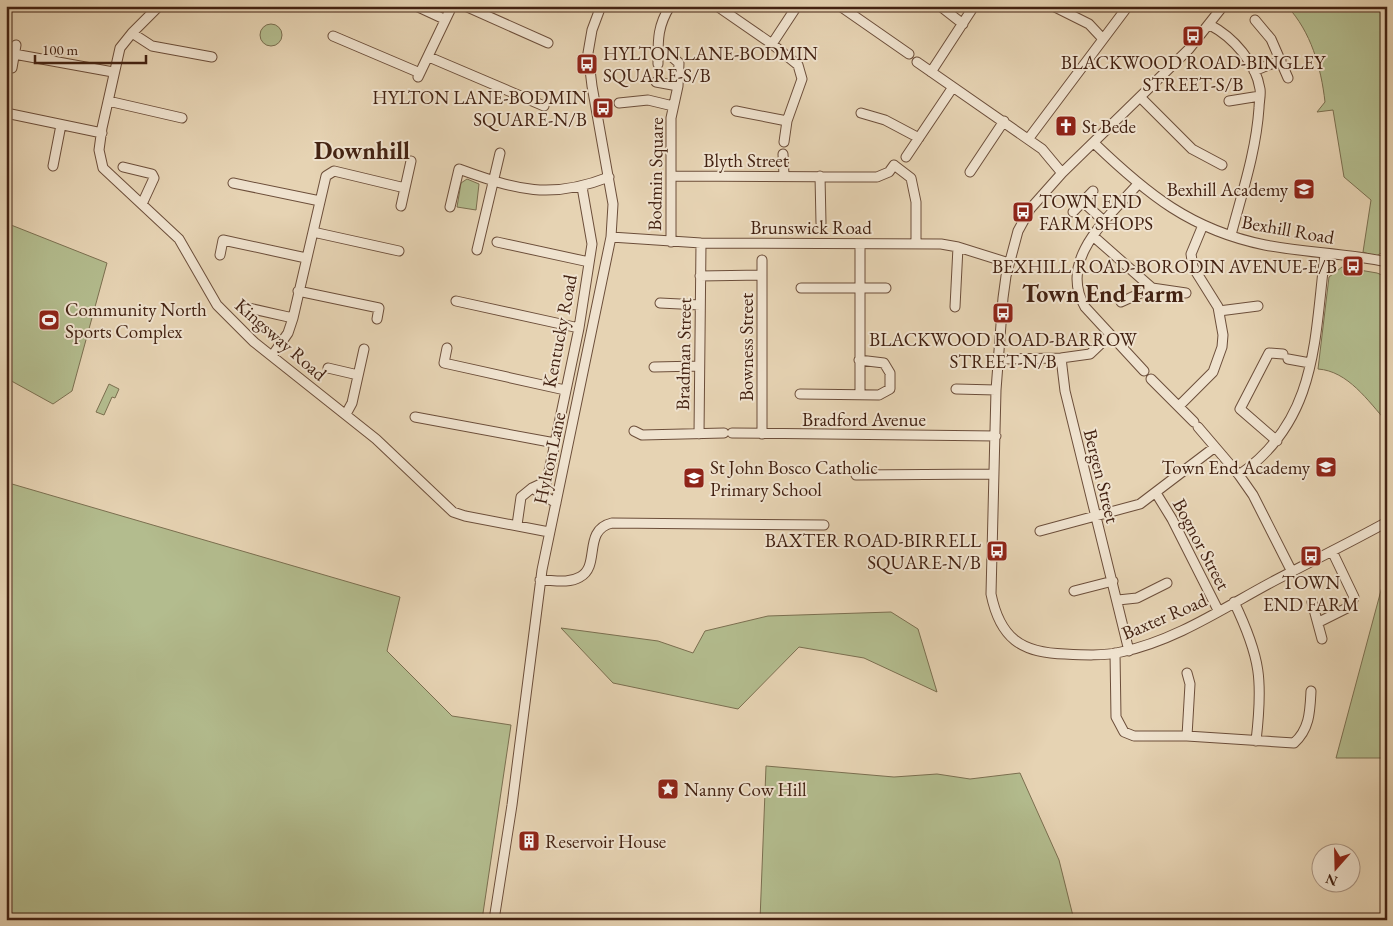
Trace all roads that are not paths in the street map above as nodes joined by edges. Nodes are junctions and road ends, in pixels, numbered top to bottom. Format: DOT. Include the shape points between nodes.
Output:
graph roads {
  1 [pos="159,6"];
  2 [pos="416,6"];
  3 [pos="452,6"];
  4 [pos="465,6"];
  5 [pos="601,6"];
  6 [pos="670,6"];
  7 [pos="717,6"];
  8 [pos="797,6"];
  9 [pos="940,6"];
  10 [pos="974,6"];
  11 [pos="1053,6"];
  12 [pos="1128,6"];
  13 [pos="1223,6"];
  14 [pos="842,7"];
  15 [pos="444,19"];
  16 [pos="1255,20"];
  17 [pos="963,24"];
  18 [pos="1210,25"];
  19 [pos="132,32"];
  20 [pos="332,36"];
  21 [pos="1103,40"];
  22 [pos="548,43"];
  23 [pos="772,44"];
  24 [pos="658,54"];
  25 [pos="909,54"];
  26 [pos="212,57"];
  27 [pos="429,57"];
  28 [pos="1280,60"];
  29 [pos="917,62"];
  30 [pos="658,64"];
  31 [pos="12,68"];
  32 [pos="1254,71"];
  33 [pos="113,72"];
  34 [pos="931,72"];
  35 [pos="1288,78"];
  36 [pos="656,82"];
  37 [pos="678,86"];
  38 [pos="953,86"];
  39 [pos="1260,96"];
  40 [pos="1140,97"];
  41 [pos="108,101"];
  42 [pos="1229,101"];
  43 [pos="619,103"];
  44 [pos="544,106"];
  45 [pos="673,106"];
  46 [pos="736,111"];
  47 [pos="861,112"];
  48 [pos="6,113"];
  49 [pos="182,118"];
  50 [pos="787,121"];
  51 [pos="1004,122"];
  52 [pos="61,125"];
  53 [pos="102,133"];
  54 [pos="919,138"];
  55 [pos="1029,138"];
  56 [pos="784,142"];
  57 [pos="1094,143"];
  58 [pos="500,153"];
  59 [pos="784,154"];
  60 [pos="906,157"];
  61 [pos="410,161"];
  62 [pos="1222,165"];
  63 [pos="53,166"];
  64 [pos="123,167"];
  65 [pos="970,172"];
  66 [pos="1062,173"];
  67 [pos="672,176"];
  68 [pos="784,176"];
  69 [pos="820,176"];
  70 [pos="610,177"];
  71 [pos="492,181"];
  72 [pos="233,183"];
  73 [pos="1138,184"];
  74 [pos="405,188"];
  75 [pos="582,188"];
  76 [pos="1093,191"];
  77 [pos="320,201"];
  78 [pos="1083,202"];
  79 [pos="142,204"];
  80 [pos="401,206"];
  81 [pos="450,207"];
  82 [pos="1073,212"];
  83 [pos="1105,222"];
  84 [pos="821,223"];
  85 [pos="1203,225"];
  86 [pos="313,232"];
  87 [pos="1231,235"];
  88 [pos="1093,236"];
  89 [pos="611,237"];
  90 [pos="497,242"];
  91 [pos="670,242"];
  92 [pos="701,243"];
  93 [pos="860,244"];
  94 [pos="916,244"];
  95 [pos="958,247"];
  96 [pos="477,250"];
  97 [pos="399,251"];
  98 [pos="1325,254"];
  99 [pos="220,255"];
  100 [pos="306,258"];
  101 [pos="762,260"];
  102 [pos="1386,261"];
  103 [pos="589,262"];
  104 [pos="1009,263"];
  105 [pos="762,275"];
  106 [pos="700,276"];
  107 [pos="860,287"];
  108 [pos="801,288"];
  109 [pos="886,288"];
  110 [pos="1152,288"];
  111 [pos="298,291"];
  112 [pos="1186,293"];
  113 [pos="456,301"];
  114 [pos="1121,302"];
  115 [pos="660,303"];
  116 [pos="700,304"];
  117 [pos="1258,306"];
  118 [pos="955,307"];
  119 [pos="244,308"];
  120 [pos="1219,311"];
  121 [pos="293,318"];
  122 [pos="377,318"];
  123 [pos="579,328"];
  124 [pos="1110,335"];
  125 [pos="448,348"];
  126 [pos="364,349"];
  127 [pos="272,356"];
  128 [pos="1061,358"];
  129 [pos="998,359"];
  130 [pos="860,360"];
  131 [pos="1310,363"];
  132 [pos="699,366"];
  133 [pos="654,367"];
  134 [pos="328,368"];
  135 [pos="1144,371"];
  136 [pos="358,375"];
  137 [pos="1151,379"];
  138 [pos="956,389"];
  139 [pos="565,390"];
  140 [pos="996,390"];
  141 [pos="800,394"];
  142 [pos="860,394"];
  143 [pos="1179,406"];
  144 [pos="346,414"];
  145 [pos="415,417"];
  146 [pos="634,431"];
  147 [pos="699,434"];
  148 [pos="762,434"];
  149 [pos="996,436"];
  150 [pos="1277,440"];
  151 [pos="555,444"];
  152 [pos="1215,447"];
  153 [pos="994,474"];
  154 [pos="1239,474"];
  155 [pos="856,475"];
  156 [pos="532,488"];
  157 [pos="1156,493"];
  158 [pos="556,503"];
  159 [pos="1096,518"];
  160 [pos="1387,522"];
  161 [pos="824,524"];
  162 [pos="516,526"];
  163 [pos="1040,531"];
  164 [pos="549,532"];
  165 [pos="1332,551"];
  166 [pos="1292,572"];
  167 [pos="540,580"];
  168 [pos="1113,581"];
  169 [pos="1167,583"];
  170 [pos="1074,590"];
  171 [pos="1118,600"];
  172 [pos="1234,602"];
  173 [pos="1312,602"];
  174 [pos="1218,610"];
  175 [pos="1319,622"];
  176 [pos="1322,638"];
  177 [pos="1129,650"];
  178 [pos="1115,653"];
  179 [pos="1187,673"];
  180 [pos="1311,691"];
  181 [pos="1187,736"];
  182 [pos="1256,742"];
  183 [pos="494,920"];
  1 -- 19 [label="street, Kingsway Road"];
  2 -- 15 [label="street"];
  3 -- 15 [label="street"];
  4 -- 22 [label="street"];
  5 -- 70 [label="street, Hylton Lane" via="588,53"];
  6 -- 24 [label="street" via="664,15 656,45"];
  7 -- 23 [label="street"];
  8 -- 23 [label="street"];
  9 -- 17 [label="street"];
  10 -- 17 [label="street"];
  11 -- 21 [label="street" via="1089,24"];
  12 -- 21 [label="street"];
  13 -- 18 [label="street, Baxter Road"];
  14 -- 25 [label="street"];
  15 -- 27 [label="street"];
  16 -- 28 [label="street" via="1271,39"];
  17 -- 34 [label="street"];
  18 -- 32 [label="street" via="1233,42"];
  18 -- 40 [label="street, Baxter Road"];
  19 -- 26 [label="street" via="152,46"];
  19 -- 33 [label="street, Kingsway Road" via="120,48"];
  20 -- 27 [label="street" via="419,75"];
  21 -- 55 [label="street"];
  23 -- 50 [label="street" via="798,65 802,79"];
  24 -- 30 [label="street"];
  24 -- 37 [label="street, Bodmin Square" via="671,56 679,63"];
  27 -- 44 [label="street"];
  28 -- 32 [label="street"];
  28 -- 35 [label="street"];
  29 -- 34 [label="street"];
  31 -- 33 [label="street" via="15,49"];
  32 -- 39 [label="street"];
  33 -- 41 [label="street, Kingsway Road"];
  34 -- 38 [label="street"];
  36 -- 37 [label="street"];
  37 -- 45 [label="street, Bodmin Square"];
  38 -- 51 [label="street"];
  38 -- 54 [label="street"];
  39 -- 42 [label="street"];
  39 -- 87 [label="street" via="1258,127 1244,171"];
  40 -- 57 [label="street, Baxter Road"];
  40 -- 62 [label="street" via="1192,149"];
  41 -- 49 [label="street"];
  41 -- 53 [label="street, Kingsway Road"];
  43 -- 45 [label="street, Bodmin Square" via="648,100"];
  45 -- 67 [label="street, Bodmin Square"];
  46 -- 50 [label="street"];
  47 -- 54 [label="street" via="885,120"];
  48 -- 52 [label="street"];
  50 -- 56 [label="street"];
  51 -- 55 [label="street"];
  51 -- 65 [label="street"];
  52 -- 53 [label="street"];
  52 -- 63 [label="street"];
  53 -- 79 [label="street, Kingsway Road" via="99,150 102,168"];
  54 -- 60 [label="street"];
  55 -- 66 [label="street" via="1042,148"];
  57 -- 66 [label="street, Baxter Road"];
  57 -- 73 [label="street, Bexhill Road"];
  58 -- 71 [label="street"];
  59 -- 68 [label="street"];
  61 -- 74 [label="street"];
  64 -- 79 [label="street" via="152,174 154,178"];
  66 -- 104 [label="street, Baxter Road" via="1030,209 1013,243"];
  67 -- 68 [label="street, Blyth Street"];
  67 -- 91 [label="street, Bodmin Square"];
  68 -- 69 [label="street, Blyth Street"];
  69 -- 84 [label="street"];
  69 -- 94 [label="street, Blyth Street" via="878,177 894,165 911,178 916,202"];
  70 -- 75 [label="street"];
  70 -- 89 [label="street, Hylton Lane" via="613,204"];
  71 -- 75 [label="street" via="543,191"];
  71 -- 81 [label="street" via="459,169"];
  71 -- 96 [label="street"];
  72 -- 77 [label="street"];
  73 -- 83 [label="street"];
  73 -- 85 [label="street, Bexhill Road" via="1173,210"];
  74 -- 77 [label="street" via="334,171 326,176"];
  74 -- 80 [label="street"];
  75 -- 103 [label="street, Kentucky Road" via="592,244"];
  76 -- 78 [label="street"];
  77 -- 86 [label="street"];
  78 -- 82 [label="street"];
  78 -- 83 [label="street"];
  79 -- 127 [label="street, Kingsway Road" via="179,239 217,305"];
  83 -- 88 [label="street"];
  85 -- 87 [label="street, Bexhill Road"];
  85 -- 120 [label="street" via="1191,254 1193,267"];
  86 -- 97 [label="street"];
  86 -- 100 [label="street"];
  87 -- 98 [label="street, Bexhill Road" via="1264,245"];
  88 -- 110 [label="street"];
  88 -- 124 [label="street" via="1077,266 1076,285 1085,307"];
  89 -- 91 [label="street, Brunswick Road"];
  89 -- 158 [label="street, Hylton Lane"];
  90 -- 103 [label="street"];
  91 -- 92 [label="street, Brunswick Road"];
  92 -- 93 [label="street, Brunswick Road"];
  92 -- 106 [label="street, Bradman Street"];
  93 -- 94 [label="street, Brunswick Road"];
  93 -- 107 [label="street"];
  94 -- 95 [label="street, Brunswick Road"];
  95 -- 104 [label="street, Brunswick Road"];
  95 -- 118 [label="street"];
  98 -- 102 [label="street, Bexhill Road"];
  98 -- 131 [label="street"];
  99 -- 100 [label="street" via="223,240"];
  100 -- 111 [label="street"];
  101 -- 105 [label="street, Bowness Street"];
  103 -- 123 [label="street, Kentucky Road"];
  104 -- 129 [label="street, Baxter Road"];
  105 -- 106 [label="street, Bradman Street"];
  105 -- 148 [label="street, Bowness Street"];
  106 -- 116 [label="street, Bradman Street"];
  107 -- 108 [label="street"];
  107 -- 109 [label="street"];
  107 -- 130 [label="street"];
  110 -- 112 [label="street"];
  110 -- 114 [label="street"];
  111 -- 121 [label="street"];
  111 -- 122 [label="street" via="379,308"];
  113 -- 123 [label="street"];
  115 -- 116 [label="street"];
  116 -- 132 [label="street, Bradman Street"];
  117 -- 120 [label="street"];
  119 -- 121 [label="street"];
  120 -- 143 [label="street" via="1223,335 1220,359 1213,372"];
  121 -- 127 [label="street" via="288,333"];
  123 -- 139 [label="street, Kentucky Road"];
  124 -- 128 [label="street" via="1090,354"];
  124 -- 135 [label="street"];
  125 -- 139 [label="street" via="444,363"];
  126 -- 136 [label="street"];
  127 -- 144 [label="street, Kingsway Road"];
  128 -- 129 [label="street"];
  128 -- 159 [label="street, Bergen Street" via="1065,391"];
  129 -- 140 [label="street, Baxter Road"];
  130 -- 142 [label="street"];
  130 -- 142 [label="street" via="884,363 890,373 890,389 879,395"];
  131 -- 150 [label="street" via="1297,409"];
  131 -- 150 [label="street" via="1269,353 1240,409"];
  132 -- 133 [label="street"];
  132 -- 147 [label="street, Bradman Street"];
  134 -- 136 [label="street"];
  136 -- 144 [label="street"];
  137 -- 143 [label="street"];
  138 -- 140 [label="street"];
  139 -- 151 [label="street, Kentucky Road"];
  140 -- 149 [label="street, Baxter Road"];
  141 -- 142 [label="street"];
  143 -- 152 [label="street"];
  144 -- 162 [label="street, Kingsway Road" via="453,512"];
  145 -- 151 [label="street"];
  146 -- 147 [label="street, Bradford Avenue" via="642,435"];
  147 -- 148 [label="street, Bradford Avenue"];
  148 -- 149 [label="street, Bradford Avenue"];
  149 -- 153 [label="street, Baxter Road"];
  150 -- 154 [label="street"];
  151 -- 156 [label="street, Kentucky Road" via="547,481"];
  152 -- 154 [label="street"];
  152 -- 157 [label="street"];
  153 -- 155 [label="street"];
  153 -- 178 [label="street, Baxter Road" via="991,594 1000,626 1016,642 1047,654"];
  154 -- 166 [label="street" via="1267,519"];
  156 -- 158 [label="street"];
  156 -- 162 [label="street, Kentucky Road" via="521,497"];
  157 -- 159 [label="street" via="1140,504"];
  157 -- 174 [label="street, Bognor Street"];
  158 -- 164 [label="street, Hylton Lane"];
  159 -- 163 [label="street"];
  159 -- 168 [label="street, Bergen Street"];
  160 -- 165 [label="street, Baxter Road"];
  161 -- 167 [label="street" via="612,523 597,532 588,566 580,578"];
  162 -- 164 [label="street, Kingsway Road"];
  164 -- 167 [label="street, Hylton Lane"];
  165 -- 166 [label="street, Baxter Road"];
  165 -- 175 [label="street" via="1354,597 1351,606"];
  166 -- 172 [label="street, Baxter Road"];
  167 -- 183 [label="street, Hylton Lane"];
  168 -- 170 [label="street"];
  168 -- 171 [label="street, Bergen Street"];
  169 -- 171 [label="street" via="1137,598"];
  171 -- 177 [label="street, Bergen Street"];
  172 -- 174 [label="street, Baxter Road"];
  172 -- 182 [label="street" via="1259,667"];
  173 -- 175 [label="street"];
  174 -- 177 [label="street, Baxter Road" via="1174,634"];
  175 -- 176 [label="street"];
  177 -- 178 [label="street, Baxter Road"];
  178 -- 181 [label="street" via="1116,717 1124,732 1134,736"];
  179 -- 181 [label="street" via="1190,684"];
  180 -- 182 [label="street" via="1310,712 1300,737 1294,743"];
  181 -- 182 [label="street"];
}
